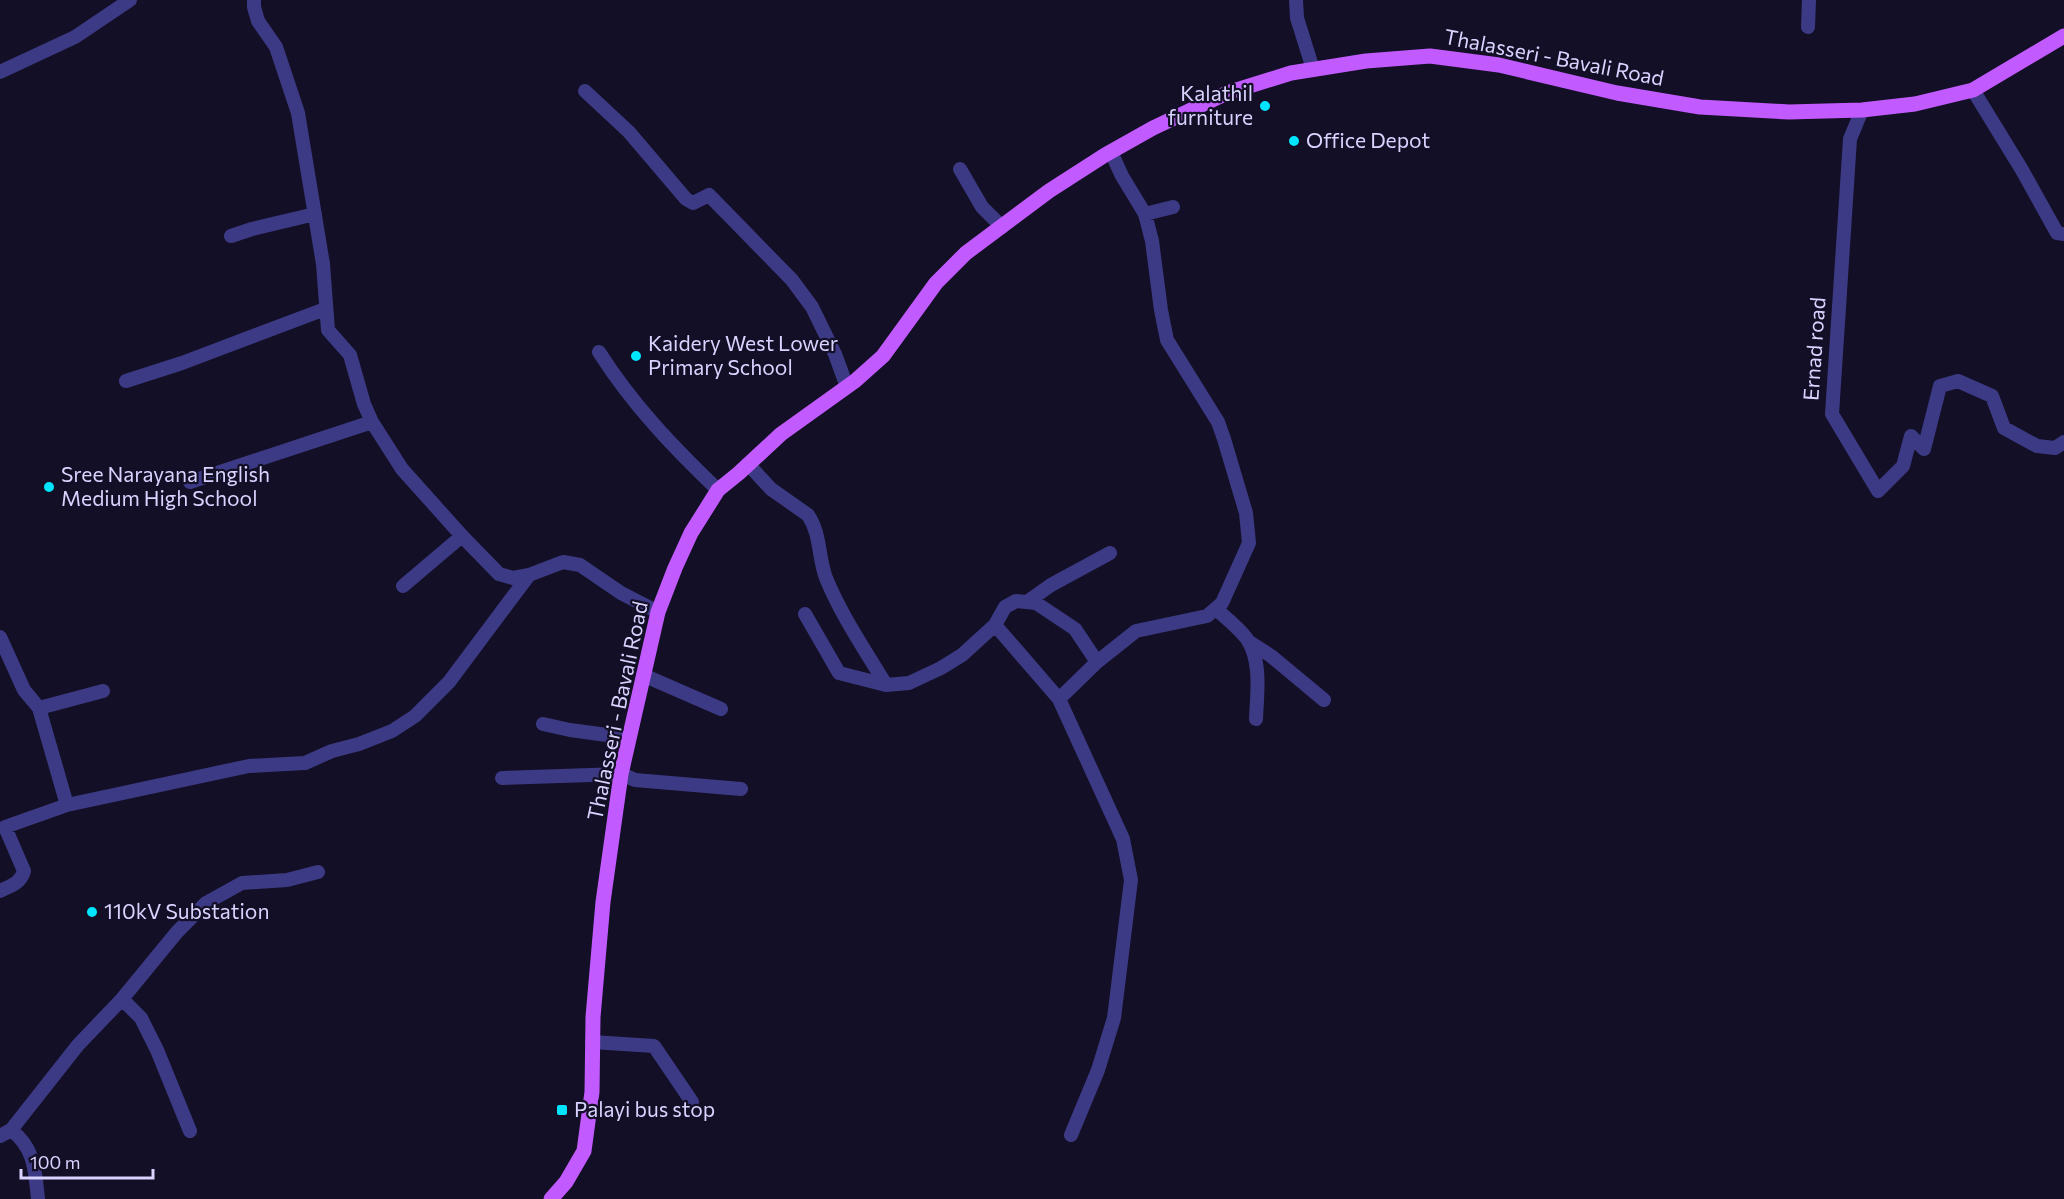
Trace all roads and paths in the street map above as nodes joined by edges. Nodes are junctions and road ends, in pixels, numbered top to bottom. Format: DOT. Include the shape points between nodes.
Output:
graph roads {
  1 [pos="130,0"];
  2 [pos="254,0"];
  3 [pos="1296,0"];
  4 [pos="1809,0"];
  5 [pos="1808,27"];
  6 [pos="2064,36"];
  7 [pos="1313,69"];
  8 [pos="0,72"];
  9 [pos="1973,90"];
  10 [pos="585,91"];
  11 [pos="1862,110"];
  12 [pos="1111,152"];
  13 [pos="960,169"];
  14 [pos="1173,207"];
  15 [pos="315,214"];
  16 [pos="1145,214"];
  17 [pos="1002,227"];
  18 [pos="2064,234"];
  19 [pos="231,236"];
  20 [pos="325,309"];
  21 [pos="599,352"];
  22 [pos="126,381"];
  23 [pos="847,387"];
  24 [pos="372,423"];
  25 [pos="2064,442"];
  26 [pos="748,464"];
  27 [pos="190,482"];
  28 [pos="718,490"];
  29 [pos="462,536"];
  30 [pos="1110,553"];
  31 [pos="529,575"];
  32 [pos="403,586"];
  33 [pos="1027,602"];
  34 [pos="1216,609"];
  35 [pos="658,612"];
  36 [pos="805,614"];
  37 [pos="995,625"];
  38 [pos="0,637"];
  39 [pos="1248,640"];
  40 [pos="1096,662"];
  41 [pos="643,675"];
  42 [pos="886,685"];
  43 [pos="103,691"];
  44 [pos="1059,699"];
  45 [pos="1324,700"];
  46 [pos="39,708"];
  47 [pos="721,709"];
  48 [pos="1256,719"];
  49 [pos="543,724"];
  50 [pos="629,738"];
  51 [pos="621,774"];
  52 [pos="502,778"];
  53 [pos="741,789"];
  54 [pos="67,805"];
  55 [pos="318,872"];
  56 [pos="0,891"];
  57 [pos="122,999"];
  58 [pos="592,1042"];
  59 [pos="692,1102"];
  60 [pos="190,1131"];
  61 [pos="5,1133"];
  62 [pos="1071,1135"];
  63 [pos="38,1199"];
  64 [pos="551,1199"];
  1 -- 8 [label="street" via="75,37"];
  2 -- 15 [label="street" via="258,21 276,47 298,113"];
  3 -- 7 [label="street"];
  4 -- 5 [label="street"];
  6 -- 9 [label="main road, Thalasseri - Bavali Road"];
  7 -- 11 [label="main road, Thalasseri - Bavali Road" via="1430,56 1499,65 1617,93 1700,107 1789,112"];
  7 -- 12 [label="main road, Thalasseri - Bavali Road" via="1227,93"];
  9 -- 11 [label="main road, Thalasseri - Bavali Road" via="1915,104"];
  9 -- 18 [label="street" via="2057,233"];
  10 -- 23 [label="street" via="629,132 686,199 693,203 709,195 792,280 812,308"];
  11 -- 25 [label="street, Ernad road" via="1850,139 1832,414 1878,491 1903,466 1911,436 1924,449 1940,386 1958,381 1992,396 2004,428 2037,446 2055,448"];
  12 -- 16 [label="street"];
  12 -- 17 [label="main road, Thalasseri - Bavali Road" via="1049,191"];
  13 -- 17 [label="street" via="982,207"];
  14 -- 16 [label="street"];
  15 -- 19 [label="street"];
  15 -- 20 [label="street"];
  16 -- 34 [label="street" via="1167,340 1218,422 1246,513 1249,543 1234,580"];
  17 -- 23 [label="main road, Thalasseri - Bavali Road" via="966,253 936,283 883,356"];
  20 -- 22 [label="street"];
  20 -- 24 [label="street" via="327,330 350,355"];
  21 -- 28 [label="street" via="621,387"];
  23 -- 26 [label="main road, Thalasseri - Bavali Road" via="781,434"];
  24 -- 27 [label="street"];
  24 -- 29 [label="street" via="402,469"];
  26 -- 28 [label="main road, Thalasseri - Bavali Road"];
  26 -- 42 [label="street" via="771,489 812,521 826,578"];
  28 -- 35 [label="main road, Thalasseri - Bavali Road" via="691,533"];
  29 -- 31 [label="street" via="499,574 513,578"];
  29 -- 32 [label="street"];
  30 -- 33 [label="street"];
  31 -- 35 [label="street" via="563,562 580,565"];
  31 -- 54 [label="street" via="449,682 415,716 392,731 305,763 249,766"];
  33 -- 37 [label="street" via="1016,601 1005,607"];
  33 -- 40 [label="street" via="1036,603 1074,629"];
  34 -- 39 [label="street"];
  34 -- 40 [label="street" via="1207,616 1136,631"];
  35 -- 41 [label="main road, Thalasseri - Bavali Road"];
  36 -- 42 [label="street" via="839,673"];
  37 -- 42 [label="street" via="941,668 909,684"];
  37 -- 44 [label="street"];
  38 -- 46 [label="street" via="24,690"];
  39 -- 45 [label="street"];
  39 -- 48 [label="street" via="1257,669"];
  40 -- 44 [label="street"];
  41 -- 47 [label="street"];
  41 -- 50 [label="main road, Thalasseri - Bavali Road"];
  43 -- 46 [label="street"];
  44 -- 62 [label="street" via="1123,839 1131,880 1114,1018"];
  46 -- 54 [label="street"];
  49 -- 50 [label="street"];
  50 -- 51 [label="main road, Thalasseri - Bavali Road"];
  51 -- 52 [label="street"];
  51 -- 53 [label="street" via="635,780"];
  51 -- 58 [label="main road, Thalasseri - Bavali Road" via="603,902"];
  54 -- 56 [label="street" via="5,827 24,871 17,882"];
  55 -- 57 [label="street" via="287,880 242,883 206,903"];
  57 -- 60 [label="street" via="141,1018 158,1050"];
  57 -- 61 [label="street"];
  58 -- 59 [label="street" via="654,1046"];
  58 -- 64 [label="main road, Thalasseri - Bavali Road" via="592,1092 584,1150"];
  61 -- 63 [label="street" via="30,1151"];
}
